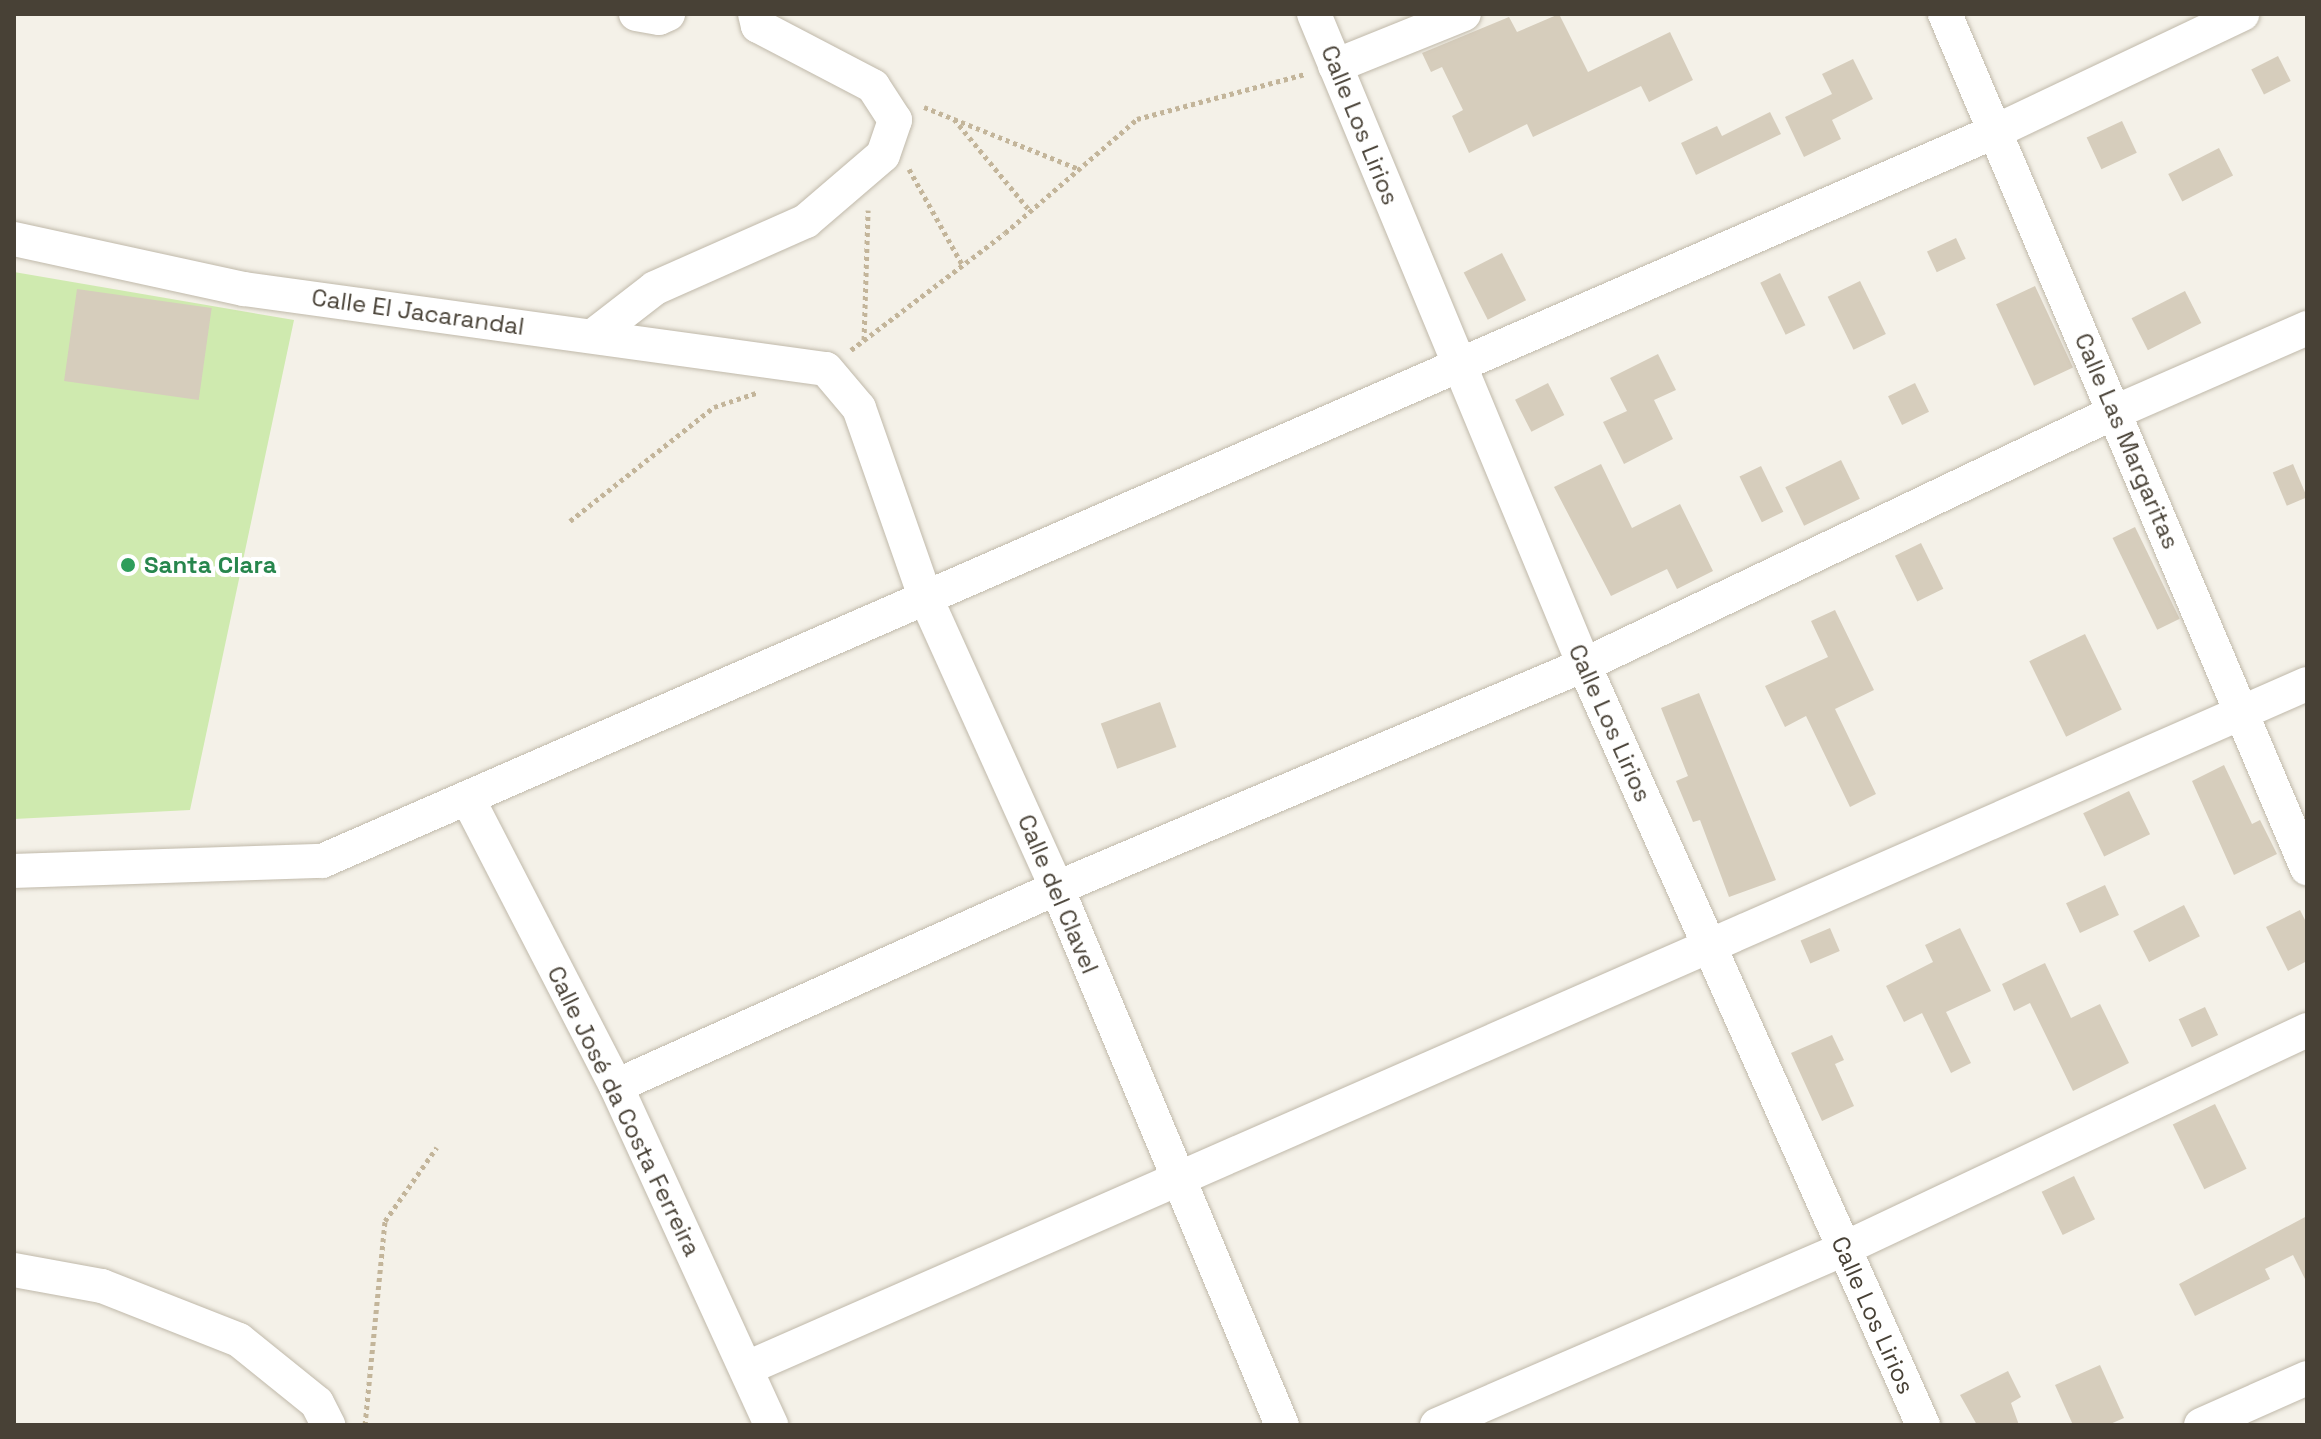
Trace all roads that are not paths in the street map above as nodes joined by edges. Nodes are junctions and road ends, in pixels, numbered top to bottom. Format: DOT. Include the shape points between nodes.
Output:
graph roads {
  1 [pos="636,14"];
  2 [pos="668,14"];
  3 [pos="755,14"];
  4 [pos="1314,14"];
  5 [pos="1464,14"];
  6 [pos="1945,14"];
  7 [pos="2242,14"];
  8 [pos="1335,66"];
  9 [pos="1994,132"];
  10 [pos="14,239"];
  11 [pos="2307,328"];
  12 [pos="593,336"];
  13 [pos="1459,362"];
  14 [pos="826,369"];
  15 [pos="2115,412"];
  16 [pos="924,594"];
  17 [pos="1584,665"];
  18 [pos="2307,684"];
  19 [pos="2243,714"];
  20 [pos="469,801"];
  21 [pos="2307,868"];
  22 [pos="14,871"];
  23 [pos="1057,888"];
  24 [pos="1709,946"];
  25 [pos="2307,1030"];
  26 [pos="616,1086"];
  27 [pos="1175,1180"];
  28 [pos="1843,1249"];
  29 [pos="14,1270"];
  30 [pos="747,1368"];
  31 [pos="2307,1378"];
  32 [pos="328,1425"];
  33 [pos="771,1425"];
  34 [pos="1282,1425"];
  35 [pos="1437,1425"];
  36 [pos="1923,1425"];
  37 [pos="2201,1425"];
  1 -- 2 [label="street"];
  3 -- 12 [label="street" via="758,26 873,86 895,120 883,155 806,221 655,288"];
  4 -- 8 [label="street, Calle Los Lirios"];
  5 -- 8 [label="street"];
  6 -- 9 [label="street, Calle Las Margaritas"];
  7 -- 9 [label="street"];
  8 -- 13 [label="street, Calle Los Lirios"];
  9 -- 13 [label="street"];
  9 -- 15 [label="street, Calle Las Margaritas"];
  10 -- 12 [label="street, Calle El Jacarandal" via="244,289"];
  11 -- 15 [label="street"];
  12 -- 14 [label="street, Calle El Jacarandal"];
  13 -- 16 [label="street"];
  13 -- 17 [label="street, Calle Los Lirios"];
  14 -- 16 [label="street, Calle del Clavel" via="859,408"];
  15 -- 17 [label="street"];
  15 -- 19 [label="street, Calle Las Margaritas"];
  16 -- 20 [label="street"];
  16 -- 23 [label="street, Calle del Clavel"];
  17 -- 23 [label="street"];
  17 -- 24 [label="street, Calle Los Lirios"];
  18 -- 19 [label="street"];
  19 -- 21 [label="street, Calle Las Margaritas"];
  19 -- 24 [label="street"];
  20 -- 22 [label="street" via="322,861"];
  20 -- 26 [label="street, Calle José da Costa Ferreira"];
  23 -- 26 [label="street"];
  23 -- 27 [label="street, Calle del Clavel"];
  24 -- 27 [label="street"];
  24 -- 28 [label="street, Calle Los Lirios"];
  25 -- 28 [label="street"];
  26 -- 30 [label="street, Calle José da Costa Ferreira"];
  27 -- 30 [label="street"];
  27 -- 34 [label="street, Calle del Clavel"];
  28 -- 35 [label="street"];
  28 -- 36 [label="street, Calle Los Lirios"];
  29 -- 32 [label="street" via="102,1286 239,1340 317,1403"];
  30 -- 33 [label="street, Calle José da Costa Ferreira"];
  31 -- 37 [label="street"];
}
